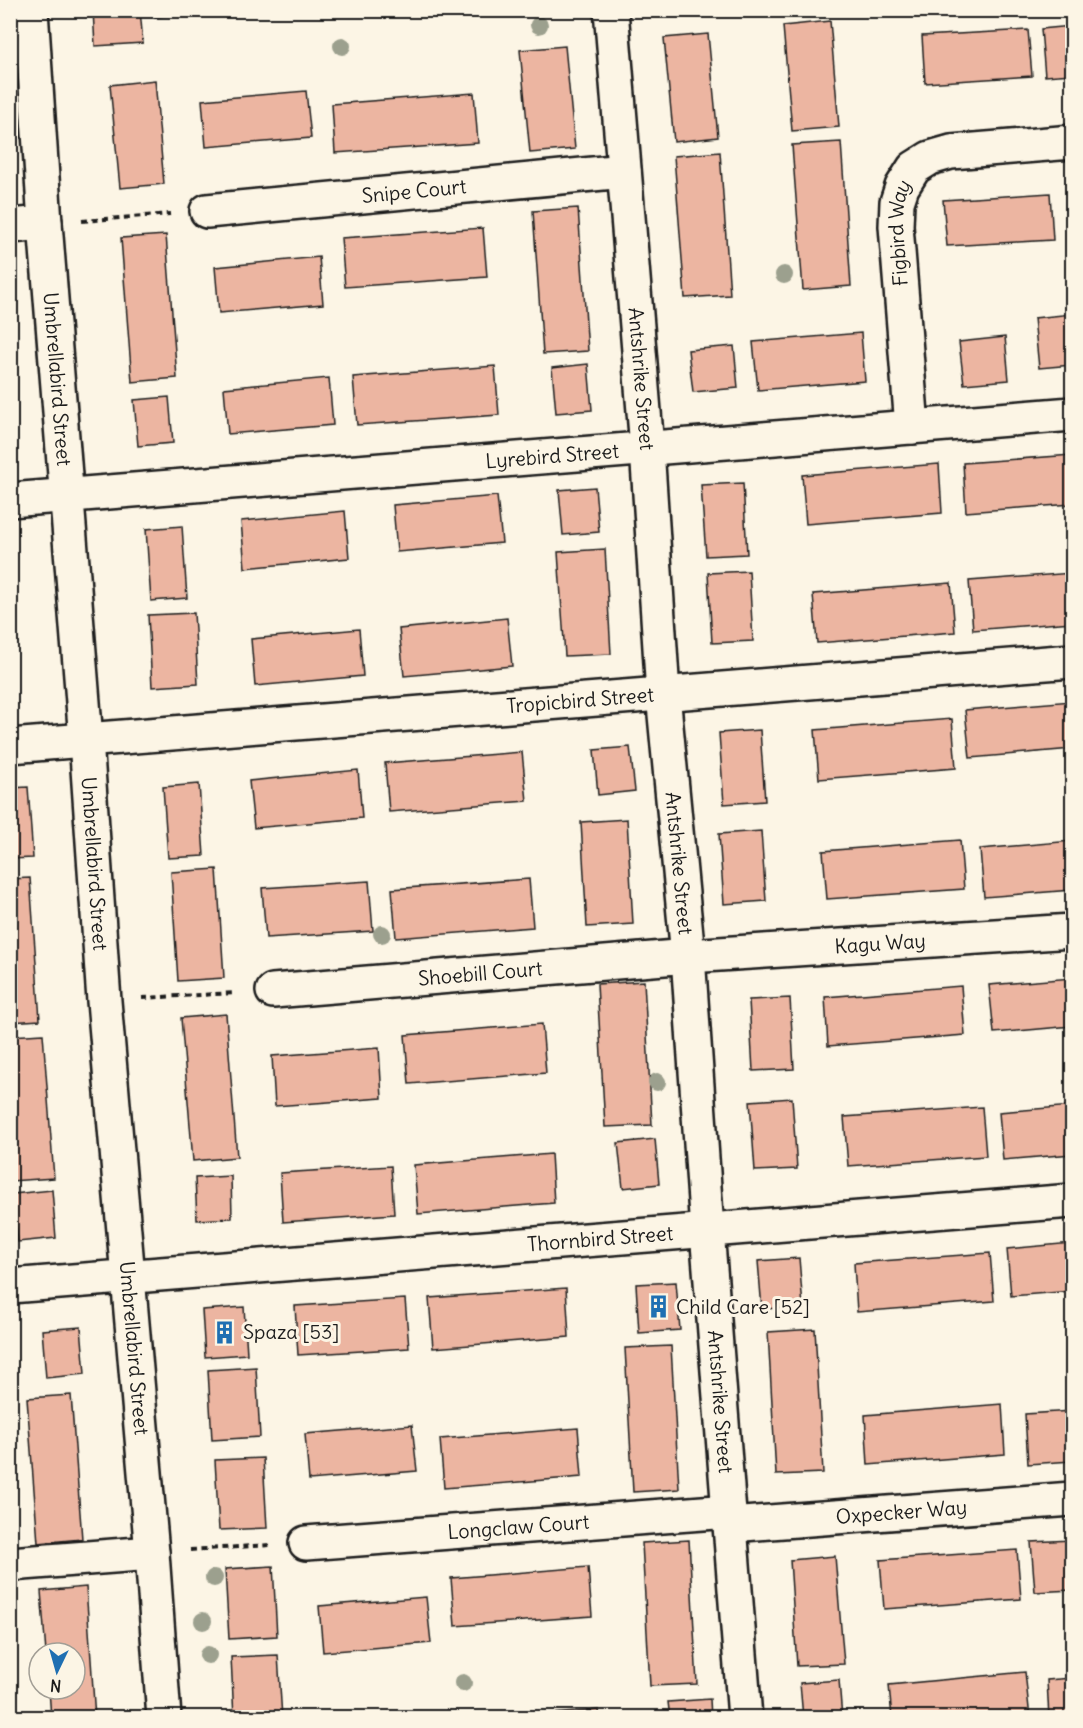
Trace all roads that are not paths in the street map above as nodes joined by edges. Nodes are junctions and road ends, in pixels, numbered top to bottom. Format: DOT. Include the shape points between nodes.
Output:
graph roads {
  1 [pos="31,10"];
  2 [pos="611,10"];
  3 [pos="1072,142"];
  4 [pos="624,171"];
  5 [pos="207,211"];
  6 [pos="45,224"];
  7 [pos="10,226"];
  8 [pos="1072,414"];
  9 [pos="912,427"];
  10 [pos="646,448"];
  11 [pos="68,496"];
  12 [pos="10,500"];
  13 [pos="1072,661"];
  14 [pos="663,693"];
  15 [pos="86,740"];
  16 [pos="10,746"];
  17 [pos="1072,931"];
  18 [pos="688,956"];
  19 [pos="273,991"];
  20 [pos="1072,1201"];
  21 [pos="706,1230"];
  22 [pos="128,1276"];
  23 [pos="10,1286"];
  24 [pos="1072,1499"];
  25 [pos="730,1518"];
  26 [pos="306,1543"];
  27 [pos="152,1553"];
  28 [pos="10,1564"];
  29 [pos="164,1718"];
  30 [pos="746,1718"];
  1 -- 6 [label="street, Umbrellabird Street"];
  2 -- 4 [label="street, Antshrike Street"];
  3 -- 9 [label="street, Figbird Way" via="951,152 930,158 915,168 902,187 896,226"];
  4 -- 5 [label="street, Snipe Court"];
  4 -- 10 [label="street, Antshrike Street"];
  6 -- 7 [label="street"];
  6 -- 11 [label="street, Umbrellabird Street"];
  8 -- 9 [label="street, Lyrebird Street"];
  9 -- 10 [label="street, Lyrebird Street"];
  10 -- 11 [label="street, Lyrebird Street"];
  10 -- 14 [label="street, Antshrike Street"];
  11 -- 12 [label="street, Lyrebird Street"];
  11 -- 15 [label="street, Umbrellabird Street"];
  13 -- 14 [label="street, Tropicbird Street"];
  14 -- 15 [label="street, Tropicbird Street"];
  14 -- 18 [label="street, Antshrike Street"];
  15 -- 16 [label="street, Tropicbird Street"];
  15 -- 22 [label="street, Umbrellabird Street"];
  17 -- 18 [label="street, Kagu Way"];
  18 -- 19 [label="street, Shoebill Court"];
  18 -- 21 [label="street, Antshrike Street"];
  20 -- 21 [label="street, Thornbird Street"];
  21 -- 22 [label="street, Thornbird Street"];
  21 -- 25 [label="street, Antshrike Street"];
  22 -- 23 [label="street, Thornbird Street"];
  22 -- 27 [label="street, Umbrellabird Street"];
  24 -- 25 [label="street, Oxpecker Way"];
  25 -- 26 [label="street, Longclaw Court"];
  25 -- 30 [label="street, Antshrike Street"];
  27 -- 28 [label="street"];
  27 -- 29 [label="street, Umbrellabird Street"];
}
